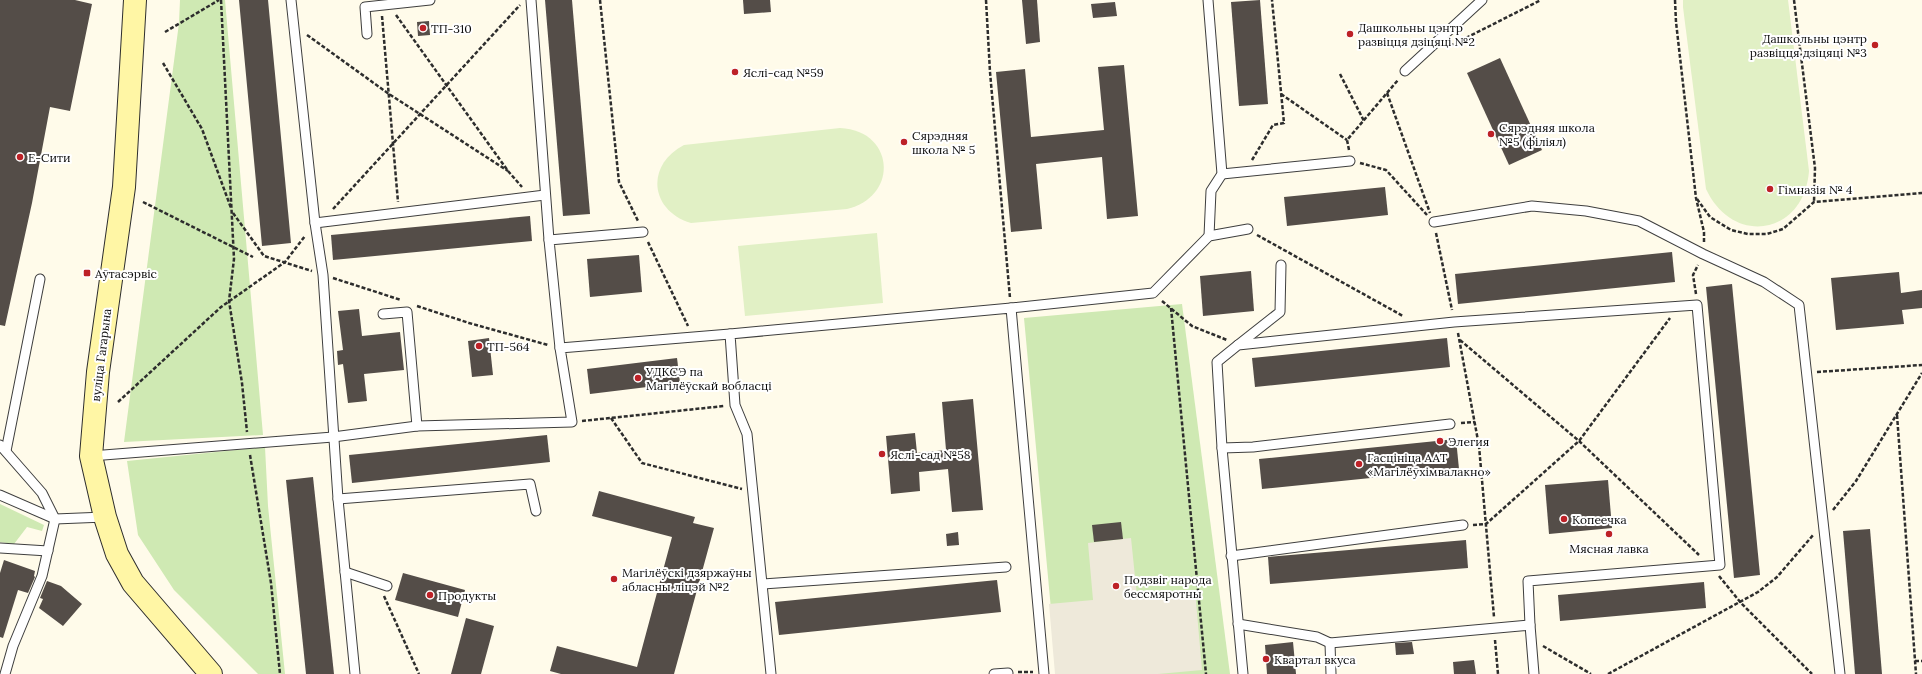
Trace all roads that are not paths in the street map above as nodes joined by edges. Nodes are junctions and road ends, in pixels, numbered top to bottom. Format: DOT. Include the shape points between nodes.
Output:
graph roads {
  1 [pos="135,0"];
  2 [pos="291,0"];
  3 [pos="430,0"];
  4 [pos="531,0"];
  5 [pos="1208,0"];
  6 [pos="1482,0"];
  7 [pos="367,34"];
  8 [pos="1405,71"];
  9 [pos="1350,161"];
  10 [pos="1222,174"];
  11 [pos="545,195"];
  12 [pos="1434,222"];
  13 [pos="315,223"];
  14 [pos="1248,229"];
  15 [pos="643,232"];
  16 [pos="1209,236"];
  17 [pos="549,240"];
  18 [pos="1281,265"];
  19 [pos="40,279"];
  20 [pos="1011,308"];
  21 [pos="383,314"];
  22 [pos="730,334"];
  23 [pos="1238,345"];
  24 [pos="560,348"];
  25 [pos="1450,424"];
  26 [pos="417,426"];
  27 [pos="334,437"];
  28 [pos="3,448"];
  29 [pos="1222,448"];
  30 [pos="91,456"];
  31 [pos="0,495"];
  32 [pos="338,499"];
  33 [pos="536,511"];
  34 [pos="105,517"];
  35 [pos="56,519"];
  36 [pos="1463,525"];
  37 [pos="0,548"];
  38 [pos="48,551"];
  39 [pos="1231,556"];
  40 [pos="1006,567"];
  41 [pos="345,572"];
  42 [pos="382,584"];
  43 [pos="763,584"];
  44 [pos="1238,624"];
  45 [pos="1530,625"];
  46 [pos="1330,643"];
  47 [pos="1008,673"];
  48 [pos="1044,673"];
  49 [pos="5,674"];
  50 [pos="211,674"];
  51 [pos="355,674"];
  52 [pos="771,674"];
  53 [pos="994,674"];
  54 [pos="1243,674"];
  55 [pos="1331,674"];
  56 [pos="1534,674"];
  57 [pos="1840,674"];
  1 -- 30 [label="main road, вуліца Гагарына" via="122,201 98,372"];
  2 -- 13 [label="lane"];
  3 -- 7 [label="lane" via="365,6"];
  4 -- 11 [label="lane"];
  5 -- 10 [label="lane"];
  6 -- 8 [label="lane"];
  9 -- 10 [label="lane"];
  10 -- 16 [label="lane" via="1211,191"];
  11 -- 13 [label="lane"];
  11 -- 17 [label="lane"];
  12 -- 57 [label="lane" via="1532,206 1586,211 1639,221 1764,282 1800,305"];
  13 -- 27 [label="lane" via="323,275"];
  14 -- 16 [label="lane"];
  15 -- 17 [label="lane"];
  16 -- 20 [label="lane" via="1153,293"];
  17 -- 24 [label="lane"];
  18 -- 23 [label="lane" via="1280,312"];
  19 -- 28 [label="lane"];
  20 -- 22 [label="lane"];
  20 -- 48 [label="lane"];
  21 -- 26 [label="lane" via="407,312"];
  22 -- 24 [label="lane"];
  22 -- 43 [label="lane" via="735,405 747,434"];
  23 -- 29 [label="lane" via="1217,362"];
  23 -- 45 [label="lane" via="1454,322 1697,305 1720,565 1528,581"];
  24 -- 26 [label="lane" via="572,422"];
  25 -- 29 [label="lane" via="1253,447"];
  26 -- 27 [label="lane"];
  27 -- 30 [label="lane"];
  27 -- 32 [label="lane"];
  28 -- 35 [label="lane" via="42,492"];
  29 -- 39 [label="lane"];
  30 -- 34 [label="main road, вуліца Гагарына"];
  31 -- 35 [label="lane"];
  32 -- 33 [label="lane" via="530,484"];
  32 -- 41 [label="lane"];
  34 -- 35 [label="lane"];
  34 -- 50 [label="main road, вуліца Гагарына" via="117,554 133,583"];
  35 -- 38 [label="lane"];
  36 -- 39 [label="lane"];
  37 -- 38 [label="lane"];
  38 -- 49 [label="lane" via="42,576 13,646"];
  39 -- 44 [label="lane"];
  40 -- 43 [label="lane"];
  41 -- 42 [label="lane"];
  41 -- 51 [label="lane"];
  43 -- 52 [label="lane"];
  44 -- 46 [label="lane" via="1317,637"];
  44 -- 54 [label="lane"];
  45 -- 46 [label="lane"];
  45 -- 56 [label="lane"];
  46 -- 55 [label="lane"];
  47 -- 53 [label="lane"];
}
